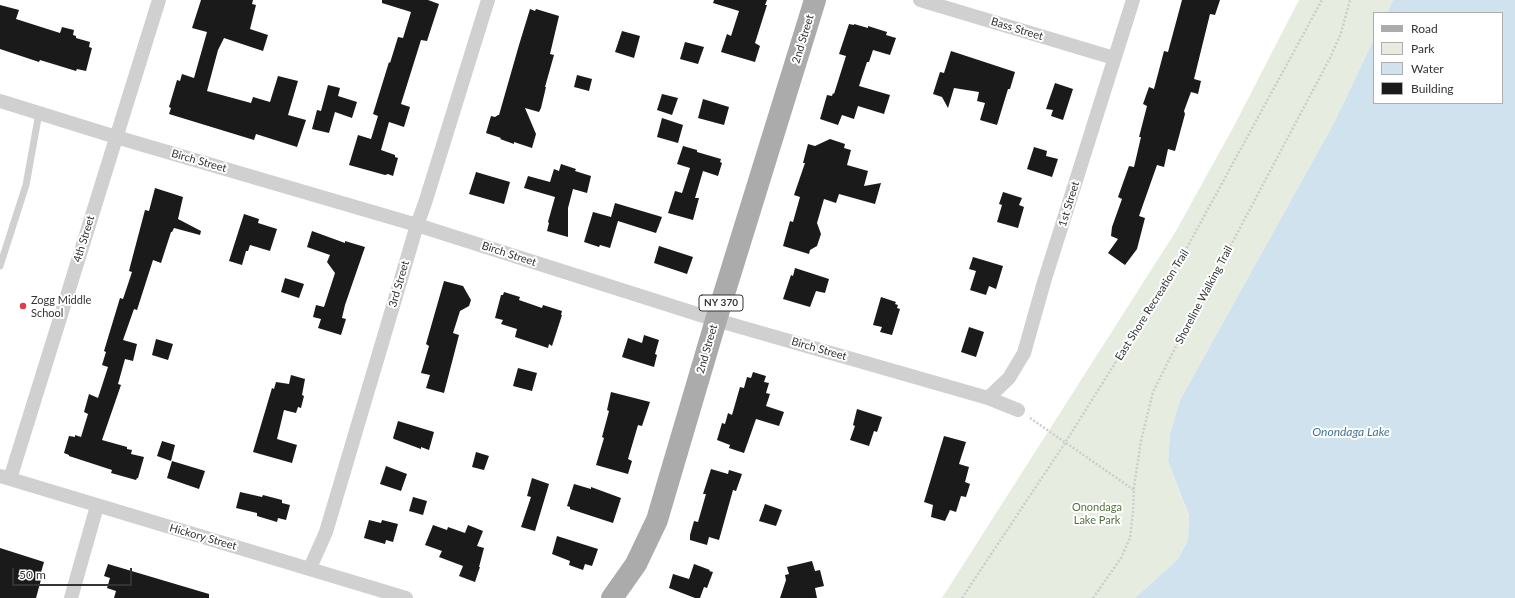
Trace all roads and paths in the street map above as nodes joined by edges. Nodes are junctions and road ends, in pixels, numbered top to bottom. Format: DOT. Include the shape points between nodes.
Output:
graph roads {
  1 [pos="159,0"];
  2 [pos="488,0"];
  3 [pos="815,0"];
  4 [pos="920,0"];
  5 [pos="1133,0"];
  6 [pos="1322,0"];
  7 [pos="1350,0"];
  8 [pos="1114,58"];
  9 [pos="0,101"];
  10 [pos="39,113"];
  11 [pos="116,137"];
  12 [pos="416,225"];
  13 [pos="0,266"];
  14 [pos="716,320"];
  15 [pos="988,398"];
  16 [pos="1018,410"];
  17 [pos="1065,443"];
  18 [pos="5,477"];
  19 [pos="1134,490"];
  20 [pos="97,506"];
  21 [pos="310,568"];
  22 [pos="71,598"];
  23 [pos="406,598"];
  24 [pos="612,598"];
  25 [pos="962,598"];
  26 [pos="1093,598"];
  1 -- 11 [label="street, 4th Street"];
  2 -- 12 [label="street, 3rd Street"];
  3 -- 14 [label="main road, 2nd Street / NY 370"];
  4 -- 8 [label="street, Bass Street"];
  5 -- 8 [label="street, 1st Street"];
  6 -- 17 [label="path, East Shore Recreation Trail" via="1184,253"];
  7 -- 19 [label="path, Shoreline Walking Trail" via="1341,33 1330,58 1153,392 1140,441"];
  8 -- 15 [label="street, 1st Street" via="1024,353 1008,378"];
  9 -- 10 [label="street, Birch Street"];
  10 -- 11 [label="street, Birch Street"];
  10 -- 13 [label="lane" via="26,185"];
  11 -- 12 [label="street, Birch Street"];
  11 -- 18 [label="street, 4th Street"];
  12 -- 14 [label="street, Birch Street"];
  12 -- 21 [label="street, 3rd Street" via="326,532"];
  14 -- 15 [label="street, Birch Street"];
  14 -- 24 [label="main road, 2nd Street / NY 370" via="657,520 636,564"];
  15 -- 16 [label="street, Birch Street"];
  16 -- 17 [label="path"];
  17 -- 19 [label="path"];
  17 -- 25 [label="path, East Shore Recreation Trail"];
  18 -- 20 [label="street, Hickory Street"];
  19 -- 26 [label="path, Shoreline Walking Trail" via="1130,538 1121,558"];
  20 -- 21 [label="street, Hickory Street"];
  20 -- 22 [label="street"];
  21 -- 23 [label="street, Hickory Street"];
}
